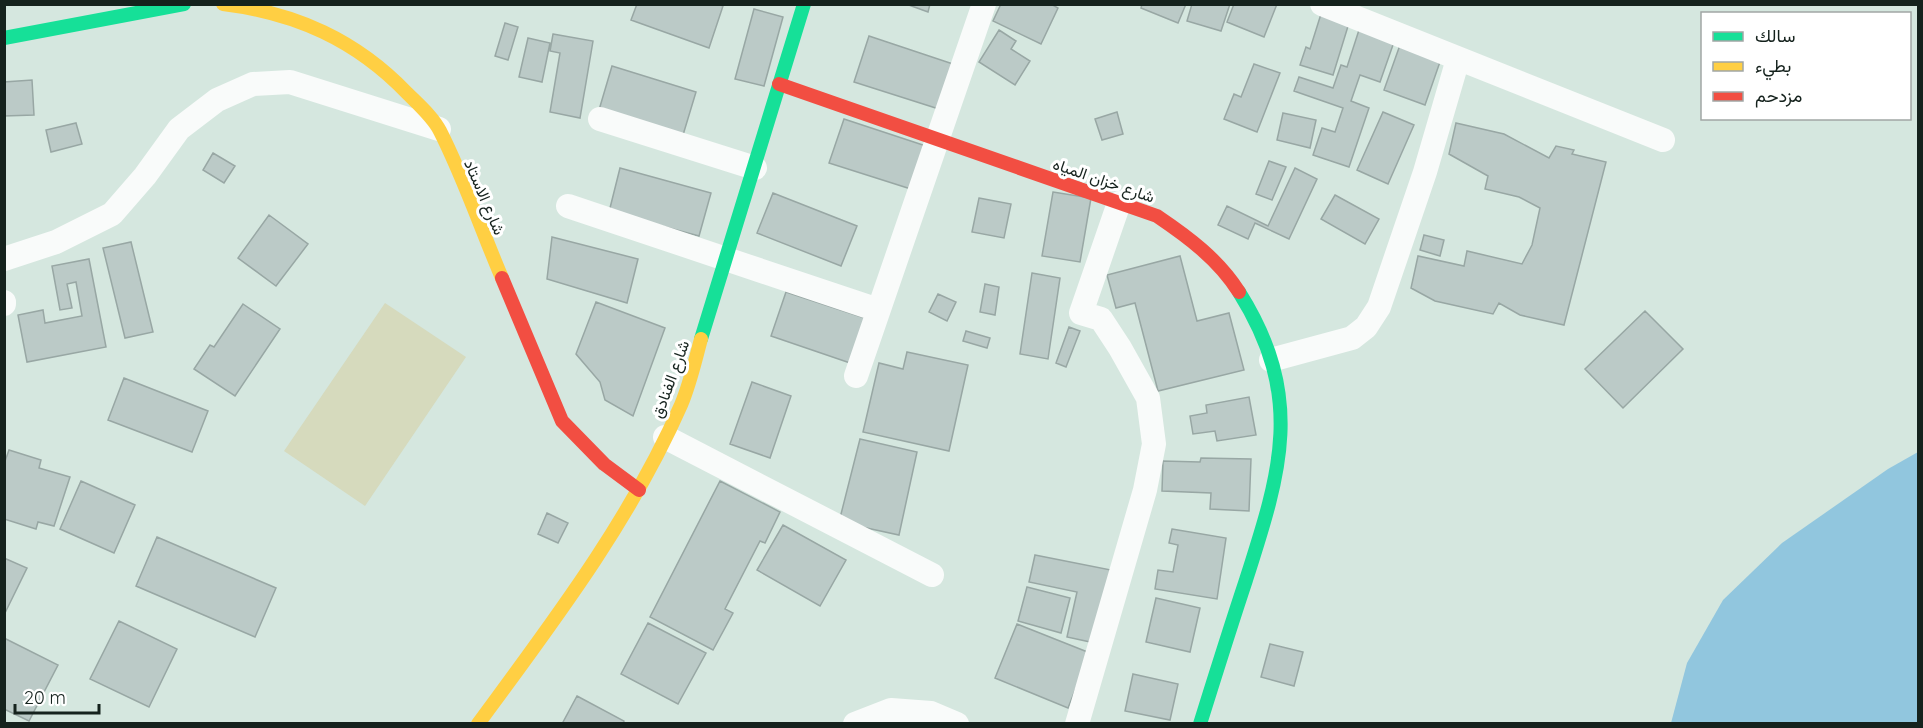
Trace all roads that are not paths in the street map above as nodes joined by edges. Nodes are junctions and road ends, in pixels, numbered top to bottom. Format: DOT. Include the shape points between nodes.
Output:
graph roads {
  1 [pos="184,4"];
  2 [pos="223,4"];
  3 [pos="804,4"];
  4 [pos="984,4"];
  5 [pos="1322,4"];
  6 [pos="128,9"];
  7 [pos="278,9"];
  8 [pos="4,38"];
  9 [pos="1458,59"];
  10 [pos="779,84"];
  11 [pos="600,119"];
  12 [pos="439,129"];
  13 [pos="937,139"];
  14 [pos="1663,140"];
  15 [pos="755,168"];
  16 [pos="1119,202"];
  17 [pos="568,206"];
  18 [pos="728,258"];
  19 [pos="4,259"];
  20 [pos="878,310"];
  21 [pos="1271,360"];
  22 [pos="855,376"];
  23 [pos="665,437"];
  24 [pos="639,490"];
  25 [pos="932,575"];
  26 [pos="484,721"];
  27 [pos="855,723"];
  28 [pos="957,723"];
  29 [pos="1077,723"];
  30 [pos="1200,723"];
  1 -- 6 [label="street"];
  2 -- 7 [label="street, شارع الاستاد"];
  3 -- 10 [label="street, شارع الفنادق"];
  4 -- 13 [label="street"];
  5 -- 9 [label="street"];
  6 -- 8 [label="street"];
  7 -- 12 [label="street, شارع الاستاد" via="359,50 384,68"];
  9 -- 14 [label="street"];
  9 -- 21 [label="street" via="1425,172 1378,308 1366,327 1352,338"];
  10 -- 13 [label="street, شارع خزان المياه"];
  10 -- 15 [label="street, شارع الفنادق"];
  11 -- 15 [label="street"];
  12 -- 19 [label="street" via="291,82 253,84 217,100 178,129 112,214 56,242"];
  12 -- 24 [label="street, شارع الاستاد" via="562,421 604,464"];
  13 -- 16 [label="street, شارع خزان المياه"];
  13 -- 20 [label="street"];
  15 -- 18 [label="street, شارع الفنادق"];
  16 -- 21 [label="street, شارع خزان المياه" via="1157,216 1195,243 1228,277 1254,316"];
  16 -- 29 [label="street" via="1081,313 1101,319 1126,358 1148,398 1154,444 1145,490"];
  17 -- 18 [label="street"];
  18 -- 20 [label="street"];
  18 -- 23 [label="street, شارع الفنادق" via="681,403"];
  20 -- 22 [label="street"];
  21 -- 30 [label="street, شارع خزان المياه" via="1281,405 1281,452 1273,498"];
  23 -- 24 [label="street, شارع الفنادق"];
  23 -- 25 [label="street"];
  24 -- 26 [label="street, شارع الفنادق"];
  27 -- 28 [label="street" via="891,710 931,713"];
}
